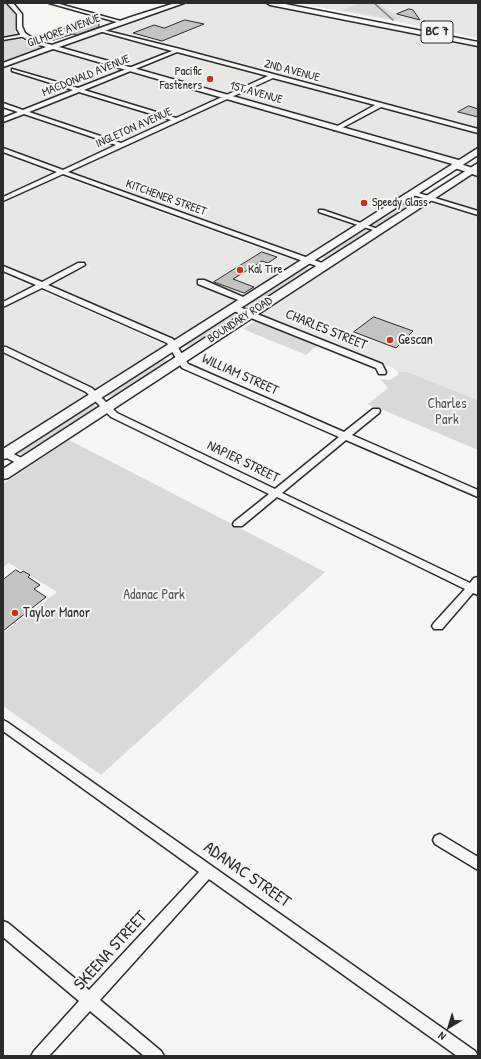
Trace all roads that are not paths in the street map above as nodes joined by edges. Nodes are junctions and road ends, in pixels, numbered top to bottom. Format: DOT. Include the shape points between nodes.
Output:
graph roads {
  1 [pos="10,3"];
  2 [pos="51,3"];
  3 [pos="173,3"];
  4 [pos="181,3"];
  5 [pos="270,3"];
  6 [pos="286,3"];
  7 [pos="133,18"];
  8 [pos="122,22"];
  9 [pos="101,30"];
  10 [pos="24,35"];
  11 [pos="3,39"];
  12 [pos="478,40"];
  13 [pos="478,44"];
  14 [pos="52,47"];
  15 [pos="178,50"];
  16 [pos="3,65"];
  17 [pos="130,69"];
  18 [pos="14,70"];
  19 [pos="273,76"];
  20 [pos="78,90"];
  21 [pos="227,97"];
  22 [pos="3,105"];
  23 [pos="380,105"];
  24 [pos="24,112"];
  25 [pos="3,120"];
  26 [pos="176,120"];
  27 [pos="336,129"];
  28 [pos="478,131"];
  29 [pos="122,145"];
  30 [pos="3,150"];
  31 [pos="478,151"];
  32 [pos="455,164"];
  33 [pos="476,169"];
  34 [pos="63,172"];
  35 [pos="412,193"];
  36 [pos="428,198"];
  37 [pos="3,199"];
  38 [pos="321,211"];
  39 [pos="478,213"];
  40 [pos="362,225"];
  41 [pos="378,230"];
  42 [pos="307,261"];
  43 [pos="81,265"];
  44 [pos="322,266"];
  45 [pos="3,268"];
  46 [pos="201,282"];
  47 [pos="42,285"];
  48 [pos="246,300"];
  49 [pos="3,305"];
  50 [pos="234,308"];
  51 [pos="250,314"];
  52 [pos="173,347"];
  53 [pos="3,348"];
  54 [pos="180,360"];
  55 [pos="382,372"];
  56 [pos="96,396"];
  57 [pos="106,408"];
  58 [pos="376,411"];
  59 [pos="344,436"];
  60 [pos="4,453"];
  61 [pos="22,462"];
  62 [pos="3,475"];
  63 [pos="275,493"];
  64 [pos="478,494"];
  65 [pos="238,524"];
  66 [pos="476,587"];
  67 [pos="438,626"];
  68 [pos="3,725"];
  69 [pos="440,840"];
  70 [pos="478,864"];
  71 [pos="209,870"];
  72 [pos="3,928"];
  73 [pos="91,1001"];
  74 [pos="39,1056"];
  75 [pos="156,1056"];
  76 [pos="470,1056"];
  1 -- 10 [label="street" via="20,14 19,29"];
  2 -- 8 [label="street"];
  3 -- 7 [label="street, GILMORE AVENUE"];
  4 -- 7 [label="street, GILMORE AVENUE"];
  5 -- 13 [label="main road, BC 7"];
  6 -- 12 [label="main road, BC 7"];
  7 -- 8 [label="street, GILMORE AVENUE"];
  8 -- 9 [label="street, GILMORE AVENUE"];
  9 -- 14 [label="street, GILMORE AVENUE"];
  9 -- 15 [label="street, 2ND AVENUE"];
  10 -- 11 [label="street"];
  10 -- 14 [label="street, 1ST AVENUE"];
  14 -- 16 [label="street, GILMORE AVENUE"];
  14 -- 17 [label="street, 1ST AVENUE"];
  15 -- 17 [label="street, MACDONALD AVENUE"];
  15 -- 19 [label="street, 2ND AVENUE"];
  17 -- 20 [label="street, MACDONALD AVENUE"];
  17 -- 21 [label="street, 1ST AVENUE"];
  18 -- 20 [label="street"];
  19 -- 21 [label="street, INGLETON AVENUE"];
  19 -- 23 [label="street, 2ND AVENUE"];
  20 -- 24 [label="street, MACDONALD AVENUE"];
  20 -- 26 [label="street"];
  21 -- 26 [label="street, INGLETON AVENUE"];
  21 -- 27 [label="street, 1ST AVENUE"];
  22 -- 24 [label="street"];
  23 -- 27 [label="street"];
  23 -- 28 [label="street, 2ND AVENUE"];
  24 -- 25 [label="street, MACDONALD AVENUE"];
  24 -- 29 [label="street"];
  26 -- 29 [label="street, INGLETON AVENUE"];
  27 -- 32 [label="street, 1ST AVENUE"];
  29 -- 34 [label="street, INGLETON AVENUE"];
  30 -- 34 [label="street, KITCHENER STREET"];
  31 -- 32 [label="main road, BOUNDARY ROAD"];
  32 -- 33 [label="main road"];
  32 -- 35 [label="main road, BOUNDARY ROAD"];
  33 -- 36 [label="main road, BOUNDARY ROAD"];
  34 -- 37 [label="street, INGLETON AVENUE"];
  34 -- 42 [label="street, KITCHENER STREET"];
  35 -- 36 [label="street"];
  35 -- 40 [label="main road, BOUNDARY ROAD"];
  36 -- 39 [label="street"];
  36 -- 41 [label="main road, BOUNDARY ROAD"];
  38 -- 40 [label="street"];
  40 -- 41 [label="street"];
  40 -- 42 [label="main road, BOUNDARY ROAD"];
  41 -- 44 [label="main road, BOUNDARY ROAD"];
  42 -- 44 [label="street, KITCHENER STREET"];
  42 -- 48 [label="main road, BOUNDARY ROAD"];
  43 -- 47 [label="street"];
  44 -- 51 [label="main road, BOUNDARY ROAD"];
  45 -- 47 [label="street, WILLIAM STREET"];
  46 -- 48 [label="street"];
  47 -- 49 [label="street"];
  47 -- 52 [label="street, WILLIAM STREET" via="170,341"];
  48 -- 50 [label="main road, BOUNDARY ROAD"];
  50 -- 51 [label="street, CHARLES STREET"];
  50 -- 52 [label="main road, BOUNDARY ROAD"];
  51 -- 54 [label="main road, BOUNDARY ROAD"];
  51 -- 55 [label="street, CHARLES STREET" via="379,366"];
  52 -- 54 [label="street, WILLIAM STREET"];
  52 -- 56 [label="main road, BOUNDARY ROAD"];
  53 -- 56 [label="street, NAPIER STREET" via="89,390"];
  54 -- 57 [label="main road, BOUNDARY ROAD"];
  54 -- 59 [label="street, WILLIAM STREET" via="185,366"];
  56 -- 57 [label="street, NAPIER STREET"];
  56 -- 60 [label="main road, BOUNDARY ROAD"];
  57 -- 61 [label="main road, BOUNDARY ROAD"];
  57 -- 63 [label="street, NAPIER STREET" via="114,415"];
  58 -- 59 [label="street"];
  59 -- 63 [label="street"];
  59 -- 64 [label="street, WILLIAM STREET"];
  60 -- 61 [label="street"];
  61 -- 62 [label="main road, BOUNDARY ROAD"];
  63 -- 65 [label="street"];
  63 -- 66 [label="street, NAPIER STREET"];
  66 -- 67 [label="street"];
  68 -- 71 [label="street, ADANAC STREET"];
  69 -- 70 [label="street"];
  71 -- 73 [label="street, SKEENA STREET"];
  71 -- 76 [label="street, ADANAC STREET"];
  72 -- 73 [label="street"];
  73 -- 74 [label="street, SKEENA STREET"];
  73 -- 75 [label="street"];
}
